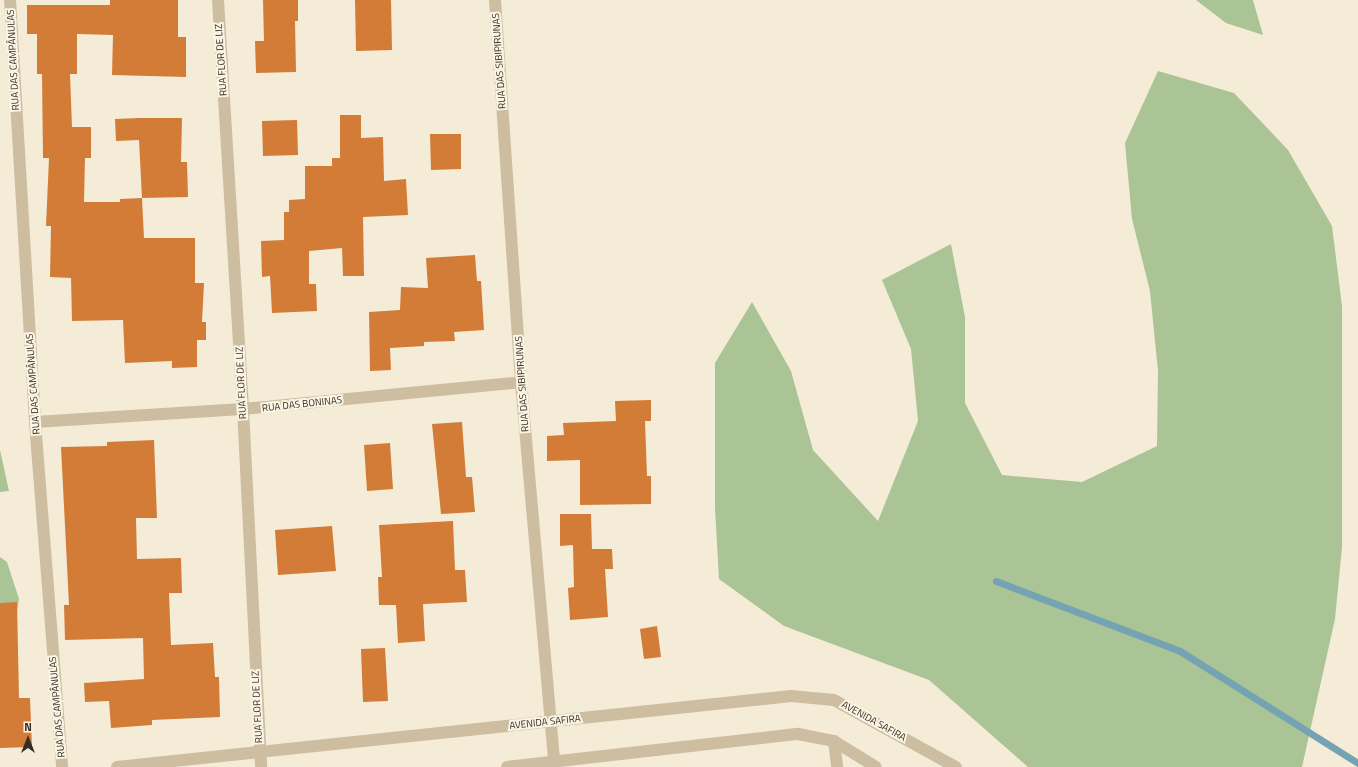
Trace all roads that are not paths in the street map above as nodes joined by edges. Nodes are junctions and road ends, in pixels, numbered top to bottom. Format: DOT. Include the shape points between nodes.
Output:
graph roads {
  1 [pos="10,0"];
  2 [pos="218,0"];
  3 [pos="495,0"];
  4 [pos="522,382"];
  5 [pos="243,409"];
  6 [pos="35,422"];
  7 [pos="551,721"];
  8 [pos="834,742"];
  9 [pos="259,754"];
  10 [pos="555,764"];
  11 [pos="62,767"];
  12 [pos="117,767"];
  13 [pos="261,767"];
  14 [pos="507,767"];
  15 [pos="837,767"];
  16 [pos="876,767"];
  17 [pos="956,767"];
  1 -- 6 [label="street, RUA DAS CAMPÂNULAS"];
  2 -- 5 [label="street, RUA FLOR DE LIZ"];
  3 -- 4 [label="street, RUA DAS SIBIPIRUNAS"];
  4 -- 5 [label="street, RUA DAS BONINAS"];
  4 -- 7 [label="street, RUA DAS SIBIPIRUNAS"];
  5 -- 6 [label="street, RUA DAS BONINAS"];
  5 -- 9 [label="street, RUA FLOR DE LIZ"];
  6 -- 11 [label="street, RUA DAS CAMPÂNULAS"];
  7 -- 9 [label="street, AVENIDA SAFIRA"];
  7 -- 10 [label="street, RUA DAS SIBIPIRUNAS"];
  7 -- 17 [label="street, AVENIDA SAFIRA" via="791,696 815,697 834,700"];
  8 -- 10 [label="street" via="798,734"];
  8 -- 15 [label="street"];
  8 -- 16 [label="street"];
  9 -- 12 [label="street, AVENIDA SAFIRA"];
  9 -- 13 [label="street, RUA FLOR DE LIZ"];
  10 -- 14 [label="street"];
}
